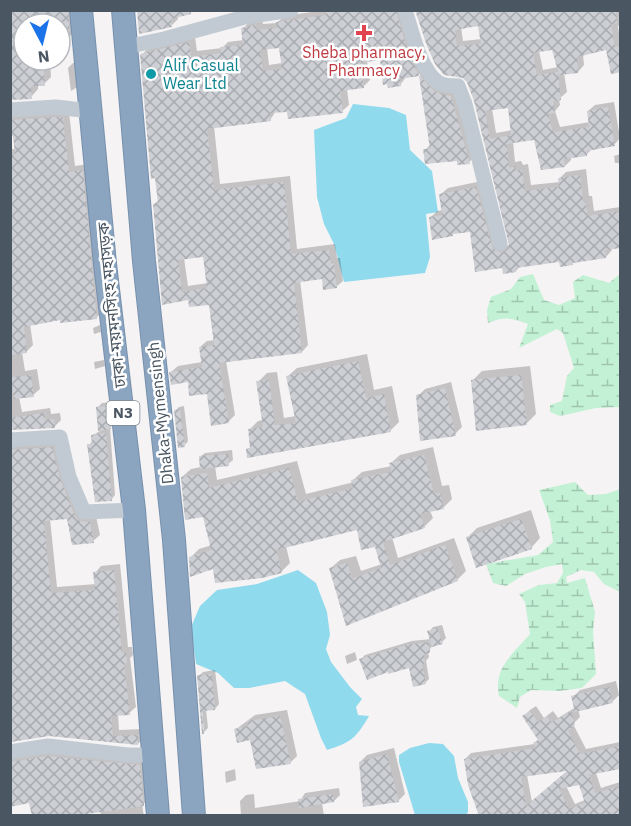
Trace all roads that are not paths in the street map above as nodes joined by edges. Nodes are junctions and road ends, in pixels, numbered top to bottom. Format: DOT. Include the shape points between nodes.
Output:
graph roads {
  1 [pos="81,10"];
  2 [pos="123,10"];
  3 [pos="291,10"];
  4 [pos="405,10"];
  5 [pos="126,47"];
  6 [pos="10,110"];
  7 [pos="90,111"];
  8 [pos="500,243"];
  9 [pos="10,440"];
  10 [pos="134,510"];
  11 [pos="10,752"];
  12 [pos="154,755"];
  13 [pos="158,816"];
  14 [pos="194,816"];
  1 -- 7 [label="highway, ঢাকা-ময়মনসিংহ মহাসড়ক / N3"];
  2 -- 5 [label="highway, Dhaka-Mymensingh / N3"];
  3 -- 5 [label="street" via="244,17"];
  4 -- 8 [label="street" via="432,77 440,84 460,89"];
  5 -- 14 [label="highway, Dhaka-Mymensingh / N3" via="174,540"];
  6 -- 7 [label="street" via="56,107"];
  7 -- 10 [label="highway, ঢাকা-ময়মনসিংহ মহাসড়ক / N3"];
  9 -- 10 [label="street" via="60,437 69,477 84,512"];
  10 -- 12 [label="highway, ঢাকা-ময়মনসিংহ মহাসড়ক / N3"];
  11 -- 12 [label="street" via="48,746"];
  12 -- 13 [label="highway, ঢাকা-ময়মনসিংহ মহাসড়ক / N3"];
}
